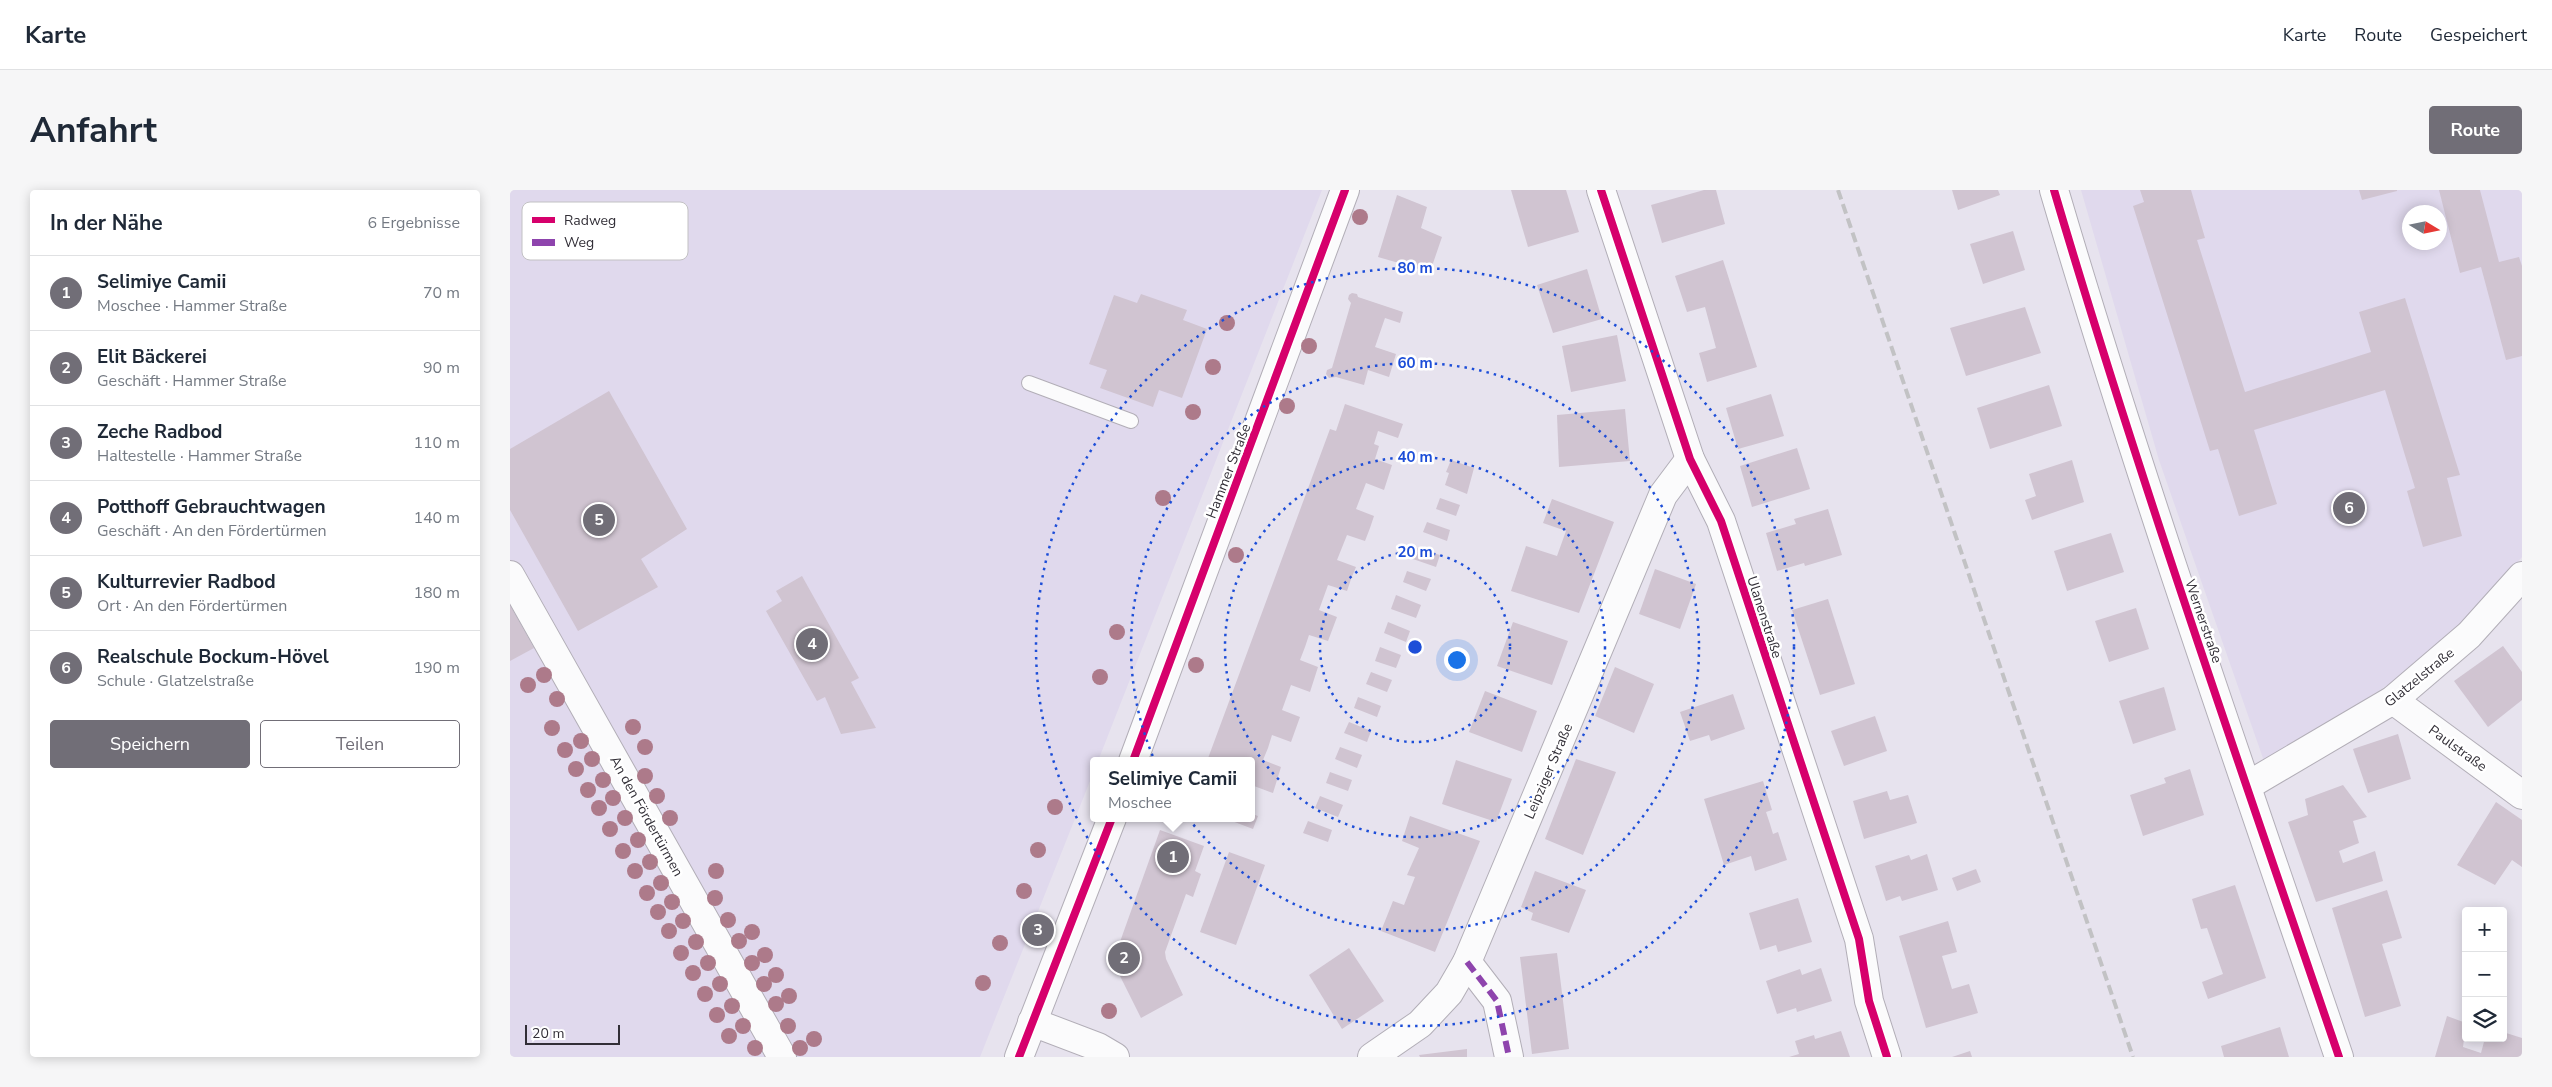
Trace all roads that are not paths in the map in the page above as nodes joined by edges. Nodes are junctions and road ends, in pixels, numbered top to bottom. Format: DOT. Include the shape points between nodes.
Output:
graph roads {
  1 [pos="1345,190"];
  2 [pos="1601,190"];
  3 [pos="2054,190"];
  4 [pos="1029,383"];
  5 [pos="1132,421"];
  6 [pos="1690,459"];
  7 [pos="510,575"];
  8 [pos="2522,576"];
  9 [pos="2393,700"];
  10 [pos="1133,757"];
  11 [pos="2247,786"];
  12 [pos="2522,795"];
  13 [pos="1110,822"];
  14 [pos="1468,962"];
  15 [pos="1032,1022"];
  16 [pos="782,1057"];
  17 [pos="1018,1057"];
  18 [pos="1115,1057"];
  19 [pos="1372,1057"];
  20 [pos="1509,1057"];
  21 [pos="1887,1057"];
  22 [pos="2339,1057"];
  1 -- 10 [label="street, Hammer Straße"];
  2 -- 6 [label="street, Ulanenstraße"];
  3 -- 11 [label="street, Wernerstraße" via="2102,352"];
  4 -- 5 [label="lane"];
  6 -- 14 [label="street, Leipziger Straße" via="1663,495"];
  6 -- 21 [label="street, Ulanenstraße" via="1721,521 1834,863 1859,939 1869,1001"];
  7 -- 16 [label="street, An den Fördertürmen"];
  8 -- 9 [label="street, Glatzelstraße" via="2469,635"];
  9 -- 11 [label="street, Glatzelstraße"];
  9 -- 12 [label="street, Paulstraße"];
  11 -- 22 [label="street, Wernerstraße"];
  13 -- 15 [label="street"];
  14 -- 19 [label="street, Leipziger Straße" via="1449,993 1420,1024"];
  14 -- 20 [label="street" via="1497,1001"];
  15 -- 17 [label="street"];
  15 -- 18 [label="street" via="1098,1047"];
}
